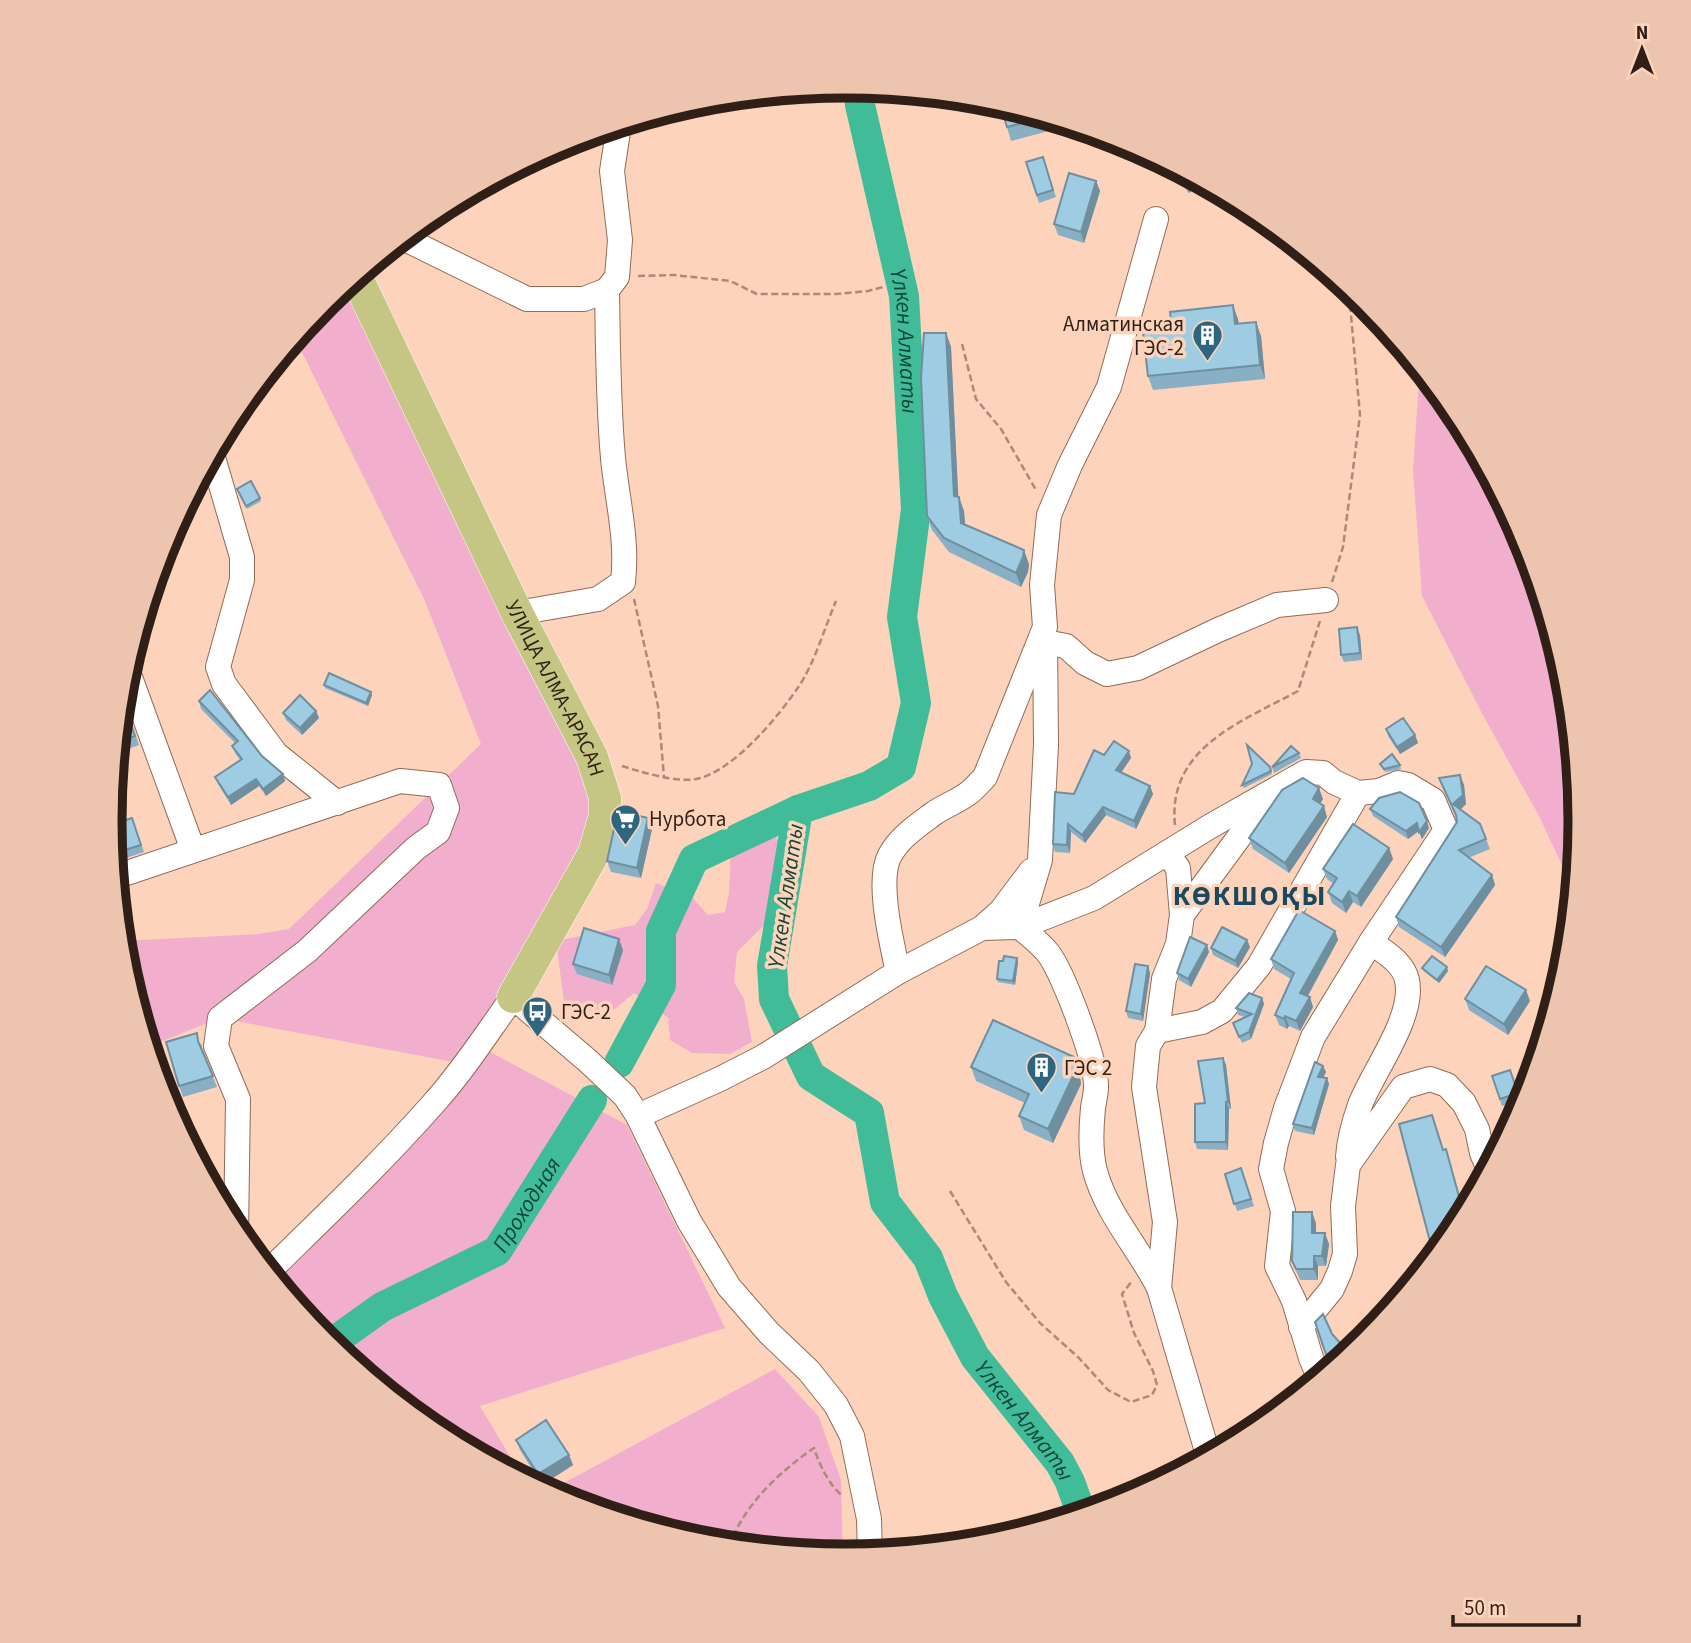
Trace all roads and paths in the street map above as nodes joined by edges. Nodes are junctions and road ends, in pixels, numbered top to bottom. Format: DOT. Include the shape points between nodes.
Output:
graph roads {
  1 [pos="617,135"];
  2 [pos="1156,219"];
  3 [pos="413,242"];
  4 [pos="612,283"];
  5 [pos="360,285"];
  6 [pos="883,287"];
  7 [pos="962,344"];
  8 [pos="216,466"];
  9 [pos="1049,515"];
  10 [pos="623,582"];
  11 [pos="1326,600"];
  12 [pos="836,601"];
  13 [pos="517,613"];
  14 [pos="1045,635"];
  15 [pos="134,689"];
  16 [pos="592,757"];
  17 [pos="664,777"];
  18 [pos="1274,789"];
  19 [pos="1358,793"];
  20 [pos="337,803"];
  21 [pos="193,850"];
  22 [pos="1167,853"];
  23 [pos="1040,860"];
  24 [pos="124,874"];
  25 [pos="1182,915"];
  26 [pos="1020,927"];
  27 [pos="982,928"];
  28 [pos="1371,942"];
  29 [pos="898,972"];
  30 [pos="513,997"];
  31 [pos="1157,1031"];
  32 [pos="631,1106"];
  33 [pos="1485,1159"];
  34 [pos="1348,1165"];
  35 [pos="950,1191"];
  36 [pos="236,1211"];
  37 [pos="1165,1236"];
  38 [pos="275,1265"];
  39 [pos="1148,1268"];
  40 [pos="1301,1327"];
  41 [pos="1316,1370"];
  42 [pos="1206,1449"];
  43 [pos="860,1474"];
  44 [pos="733,1536"];
  45 [pos="870,1544"];
  1 -- 4 [label="street" via="612,171 620,240"];
  2 -- 9 [label="street" via="1109,387"];
  3 -- 4 [label="street" via="527,299 584,299"];
  4 -- 6 [label="path" via="674,275 730,281 757,294 838,294"];
  4 -- 10 [label="street" via="608,405 623,517"];
  5 -- 13 [label="main road, УЛИЦА АЛМА-АРАСАН"];
  7 -- 9 [label="path" via="976,399 1018,455"];
  8 -- 20 [label="street" via="242,557 242,580 218,667 231,694 276,754"];
  9 -- 14 [label="street" via="1042,585"];
  10 -- 13 [label="street" via="598,599"];
  10 -- 17 [label="path" via="634,595 658,705"];
  11 -- 14 [label="street" via="1277,605 1138,668 1107,674"];
  12 -- 17 [label="path" via="800,684 772,721 720,769 695,779"];
  13 -- 16 [label="main road, УЛИЦА АЛМА-АРАСАН"];
  14 -- 23 [label="street"];
  14 -- 29 [label="street" via="985,777 912,830 888,857 887,911"];
  15 -- 21 [label="street"];
  16 -- 17 [label="path"];
  16 -- 30 [label="main road, УЛИЦА АЛМА-АРАСАН" via="605,798 594,853"];
  18 -- 19 [label="street" via="1306,772 1323,773"];
  18 -- 22 [label="street"];
  18 -- 25 [label="street"];
  19 -- 28 [label="street" via="1398,783 1408,785 1433,800 1446,830"];
  19 -- 31 [label="street" via="1259,966 1222,1011 1202,1022"];
  20 -- 21 [label="street"];
  20 -- 36 [label="street" via="400,781 439,785 447,808 438,832 307,951 220,1018 216,1046 238,1099"];
  21 -- 24 [label="street"];
  22 -- 25 [label="street" via="1178,869"];
  22 -- 26 [label="street" via="1094,898"];
  23 -- 26 [label="street"];
  23 -- 27 [label="street"];
  25 -- 31 [label="street" via="1178,944 1164,979"];
  26 -- 27 [label="street"];
  26 -- 39 [label="street" via="1048,953 1094,1063 1094,1168 1103,1195"];
  27 -- 29 [label="street"];
  28 -- 34 [label="street" via="1399,963 1407,979 1407,1002 1396,1035 1360,1104 1349,1140"];
  28 -- 40 [label="street" via="1313,1037 1286,1108 1271,1168 1283,1212 1277,1266"];
  29 -- 32 [label="street" via="720,1079"];
  30 -- 32 [label="street" via="588,1061"];
  30 -- 38 [label="street, УЛИЦА АЛМА-АРАСАН" via="435,1103"];
  31 -- 37 [label="street" via="1148,1046 1144,1087"];
  32 -- 43 [label="street" via="689,1221 729,1287 769,1334 810,1371 836,1405 852,1436"];
  33 -- 34 [label="street" via="1478,1129 1464,1103 1447,1085 1430,1079 1403,1087"];
  34 -- 40 [label="street" via="1343,1206 1345,1254 1332,1289"];
  35 -- 39 [label="path" via="1006,1282 1040,1322 1108,1390 1131,1402 1152,1395 1157,1385 1133,1333 1122,1294"];
  37 -- 39 [label="street"];
  37 -- 39 [label="street" via="1148,1255"];
  39 -- 42 [label="street"];
  40 -- 41 [label="street"];
  43 -- 44 [label="path" via="846,1498 834,1490 814,1448 769,1483"];
  43 -- 45 [label="street"];
}
